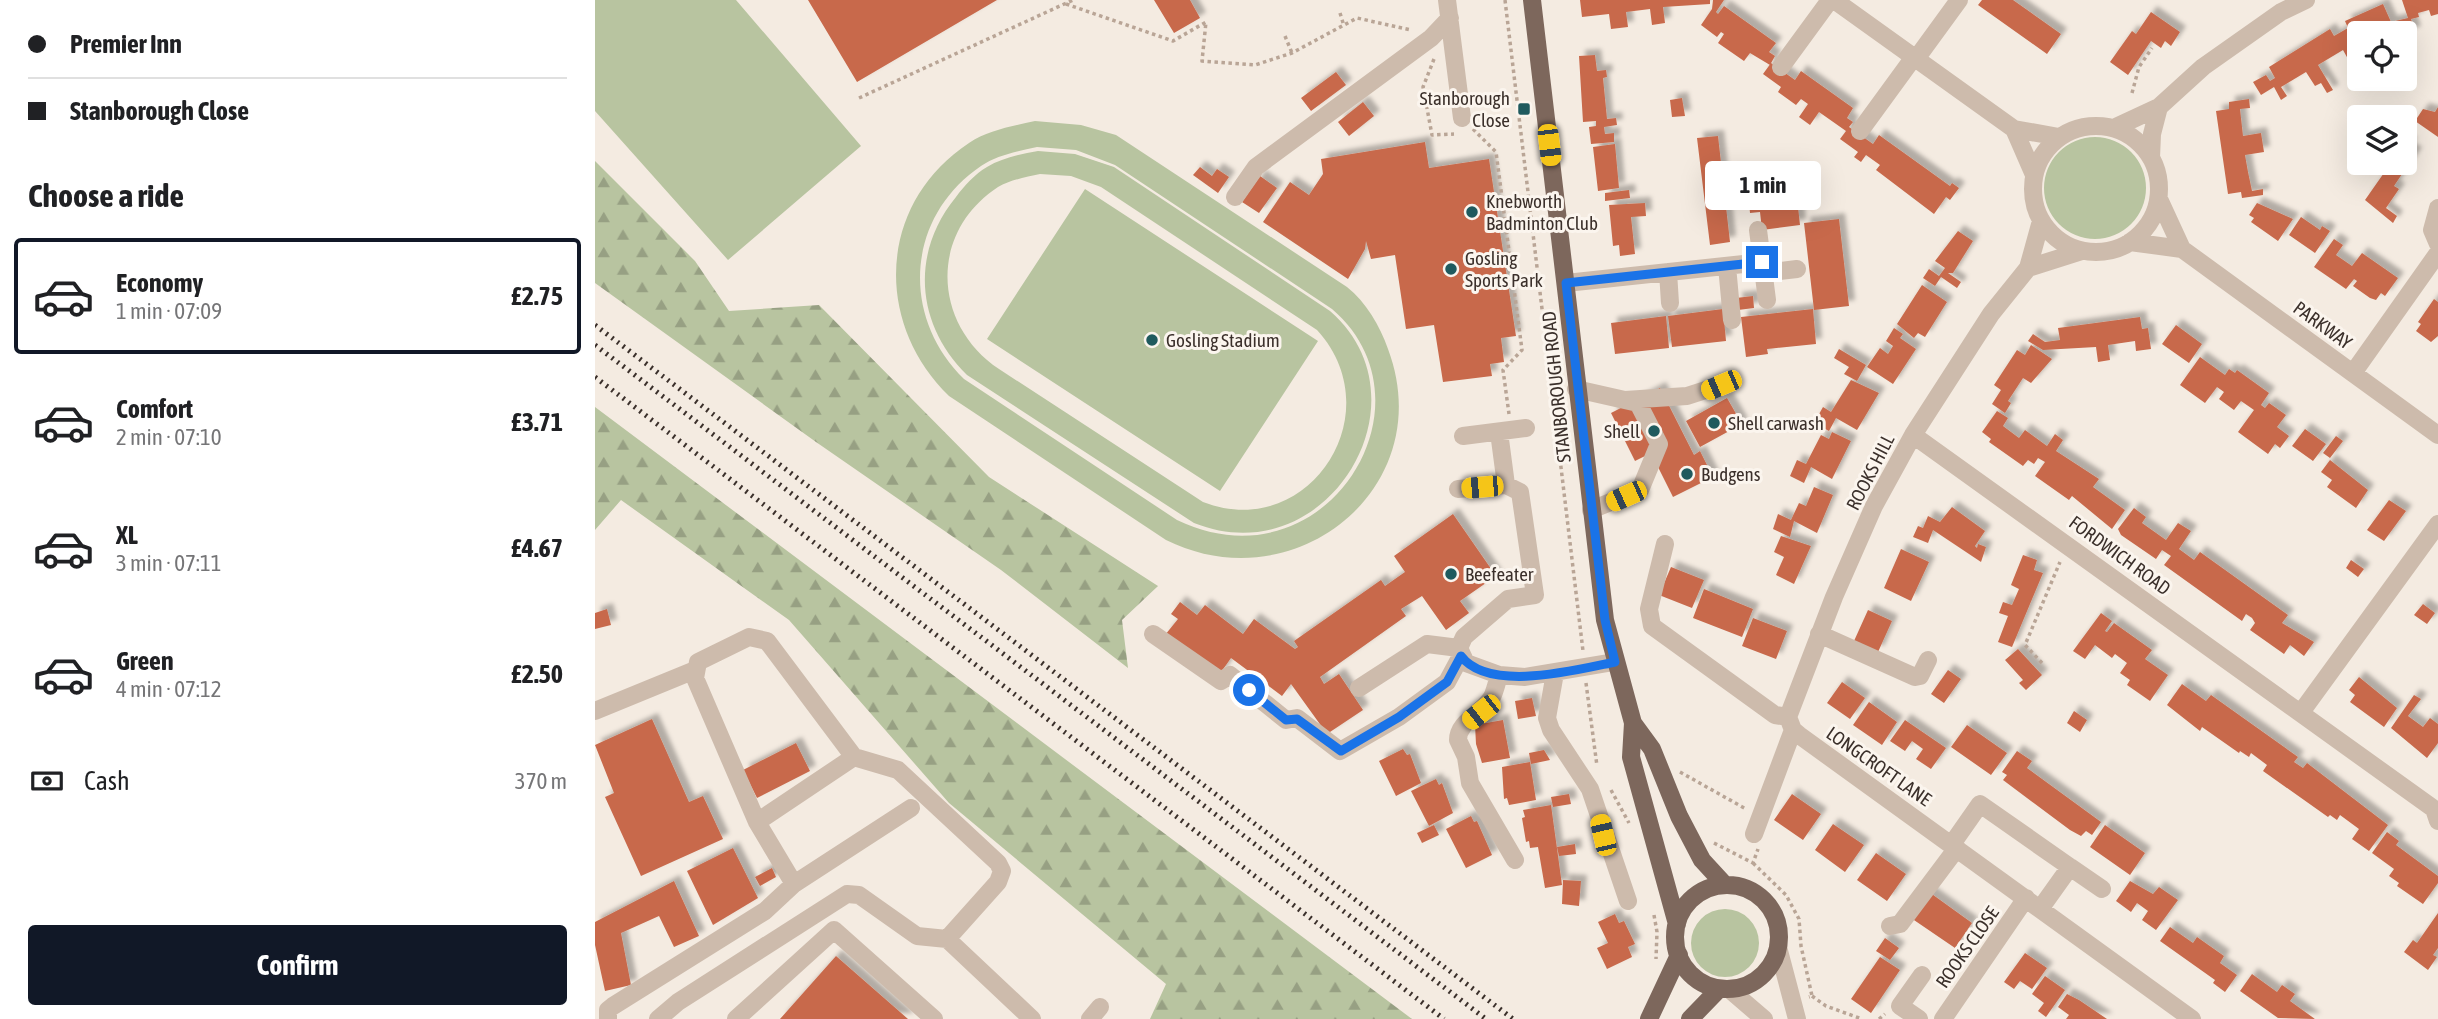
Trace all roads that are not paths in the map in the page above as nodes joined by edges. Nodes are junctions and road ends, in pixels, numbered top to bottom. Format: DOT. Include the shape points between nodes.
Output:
graph roads {
  1 [pos="1532,0"];
  2 [pos="1832,0"];
  3 [pos="1959,0"];
  4 [pos="2306,0"];
  5 [pos="2277,6"];
  6 [pos="1448,9"];
  7 [pos="1915,58"];
  8 [pos="1781,67"];
  9 [pos="2159,107"];
  10 [pos="1462,118"];
  11 [pos="2116,127"];
  12 [pos="2014,129"];
  13 [pos="1860,131"];
  14 [pos="2059,137"];
  15 [pos="2151,158"];
  16 [pos="2034,175"];
  17 [pos="1235,197"];
  18 [pos="2159,199"];
  19 [pos="2438,208"];
  20 [pos="2041,221"];
  21 [pos="1758,230"];
  22 [pos="2130,242"];
  23 [pos="2438,244"];
  24 [pos="2182,250"];
  25 [pos="2083,251"];
  26 [pos="2438,253"];
  27 [pos="1727,266"];
  28 [pos="1763,267"];
  29 [pos="2028,268"];
  30 [pos="1797,270"];
  31 [pos="1668,272"];
  32 [pos="1566,283"];
  33 [pos="1767,300"];
  34 [pos="1670,303"];
  35 [pos="1733,320"];
  36 [pos="2353,373"];
  37 [pos="1721,385"];
  38 [pos="1576,389"];
  39 [pos="1625,400"];
  40 [pos="1913,435"];
  41 [pos="2438,435"];
  42 [pos="1463,436"];
  43 [pos="1506,485"];
  44 [pos="1458,489"];
  45 [pos="1591,510"];
  46 [pos="2438,524"];
  47 [pos="1665,544"];
  48 [pos="1153,634"];
  49 [pos="1819,634"];
  50 [pos="1460,652"];
  51 [pos="1928,660"];
  52 [pos="1615,662"];
  53 [pos="695,670"];
  54 [pos="1555,673"];
  55 [pos="1499,675"];
  56 [pos="1359,688"];
  57 [pos="595,711"];
  58 [pos="2302,711"];
  59 [pos="1633,723"];
  60 [pos="1790,724"];
  61 [pos="854,757"];
  62 [pos="911,808"];
  63 [pos="2438,821"];
  64 [pos="757,822"];
  65 [pos="1758,831"];
  66 [pos="1954,846"];
  67 [pos="1515,860"];
  68 [pos="2070,867"];
  69 [pos="793,884"];
  70 [pos="1725,885"];
  71 [pos="2102,890"];
  72 [pos="1628,901"];
  73 [pos="2033,903"];
  74 [pos="1677,924"];
  75 [pos="1890,926"];
  76 [pos="947,939"];
  77 [pos="1779,947"];
  78 [pos="1679,955"];
  79 [pos="1922,975"];
  80 [pos="1724,989"];
  81 [pos="608,1015"];
  82 [pos="657,1019"];
  83 [pos="736,1019"];
  84 [pos="934,1019"];
  85 [pos="1032,1019"];
  86 [pos="1649,1019"];
  87 [pos="1690,1019"];
  88 [pos="1764,1019"];
  89 [pos="1797,1019"];
  90 [pos="1919,1019"];
  91 [pos="1943,1019"];
  92 [pos="2192,1019"];
  1 -- 32 [label="main road, STANBOROUGH ROAD"];
  2 -- 7 [label="street"];
  2 -- 8 [label="street"];
  3 -- 7 [label="street"];
  4 -- 5 [label="street"];
  5 -- 9 [label="street"];
  6 -- 10 [label="street"];
  6 -- 17 [label="street" via="1431,38 1256,167"];
  7 -- 12 [label="street"];
  7 -- 13 [label="street"];
  9 -- 11 [label="street"];
  9 -- 15 [label="street"];
  11 -- 14 [label="street" via="2076,128"];
  11 -- 15 [label="street"];
  12 -- 14 [label="street"];
  12 -- 16 [label="street"];
  14 -- 16 [label="street" via="2046,149"];
  15 -- 18 [label="street"];
  16 -- 20 [label="street" via="2032,190"];
  18 -- 22 [label="street" via="2148,225"];
  18 -- 24 [label="street, PARKWAY"];
  19 -- 23 [label="street" via="2432,230"];
  20 -- 25 [label="street" via="2063,244"];
  20 -- 29 [label="street, ROOKS HILL"];
  21 -- 28 [label="street"];
  22 -- 24 [label="street, PARKWAY"];
  22 -- 25 [label="street" via="2101,253"];
  24 -- 36 [label="street, PARKWAY"];
  25 -- 29 [label="street"];
  26 -- 36 [label="street"];
  27 -- 28 [label="street"];
  27 -- 31 [label="street"];
  27 -- 35 [label="street"];
  28 -- 30 [label="street"];
  28 -- 33 [label="street"];
  29 -- 40 [label="street, ROOKS HILL" via="1991,314"];
  31 -- 32 [label="street"];
  31 -- 34 [label="street"];
  32 -- 38 [label="main road, STANBOROUGH ROAD"];
  36 -- 41 [label="street, PARKWAY"];
  37 -- 39 [label="street" via="1687,396"];
  38 -- 39 [label="street"];
  38 -- 45 [label="main road, STANBOROUGH ROAD"];
  39 -- 45 [label="street" via="1638,403 1659,444 1640,490"];
  40 -- 49 [label="street, ROOKS HILL" via="1874,506"];
  40 -- 58 [label="street, FORDWICH ROAD"];
  42 -- 43 [label="street" via="1512,430"];
  43 -- 44 [label="street"];
  43 -- 50 [label="street" via="1520,492 1535,595 1509,599 1464,637"];
  45 -- 52 [label="main road, STANBOROUGH ROAD"];
  46 -- 58 [label="street"];
  47 -- 60 [label="street, LONGCROFT LANE" via="1649,608 1652,625"];
  48 -- 50 [label="street" via="1221,681 1230,674 1286,720 1297,719 1341,751 1447,682"];
  49 -- 51 [label="street" via="1915,677"];
  49 -- 60 [label="street, ROOKS HILL"];
  50 -- 55 [label="street" via="1466,663"];
  50 -- 56 [label="street" via="1427,644"];
  52 -- 54 [label="street"];
  52 -- 59 [label="main road, STANBOROUGH ROAD"];
  53 -- 57 [label="street"];
  53 -- 61 [label="street" via="698,662 749,637 767,640"];
  53 -- 64 [label="street"];
  54 -- 55 [label="street"];
  54 -- 72 [label="street" via="1547,718 1590,789"];
  55 -- 67 [label="street" via="1492,697 1461,727 1458,740 1471,783"];
  58 -- 63 [label="street, FORDWICH ROAD" via="2434,809"];
  59 -- 70 [label="main road, STANBOROUGH ROAD" via="1652,749 1702,860"];
  59 -- 74 [label="main road, STANBOROUGH ROAD" via="1631,757"];
  60 -- 65 [label="street, ROOKS HILL"];
  60 -- 66 [label="street, LONGCROFT LANE"];
  61 -- 64 [label="street"];
  61 -- 76 [label="street" via="898,770 998,863 1002,871 998,882"];
  62 -- 69 [label="street"];
  64 -- 69 [label="street"];
  66 -- 68 [label="street" via="1980,804"];
  66 -- 73 [label="street, LONGCROFT LANE"];
  66 -- 75 [label="street" via="1900,924"];
  68 -- 71 [label="street"];
  68 -- 73 [label="street"];
  69 -- 81 [label="street" via="765,911"];
  70 -- 74 [label="main road" via="1696,896"];
  70 -- 77 [label="main road" via="1740,887 1766,903 1775,916"];
  73 -- 91 [label="street, ROOKS CLOSE"];
  73 -- 92 [label="street, LONGCROFT LANE"];
  74 -- 78 [label="main road"];
  76 -- 82 [label="street" via="917,936 859,895 847,894"];
  76 -- 85 [label="street"];
  77 -- 80 [label="main road" via="1765,974 1753,983"];
  77 -- 89 [label="street"];
  78 -- 80 [label="main road" via="1694,977"];
  78 -- 86 [label="main road"];
  79 -- 90 [label="street" via="1900,1006"];
  80 -- 87 [label="main road"];
  80 -- 88 [label="street"];
  83 -- 84 [label="street" via="834,930"];
}
